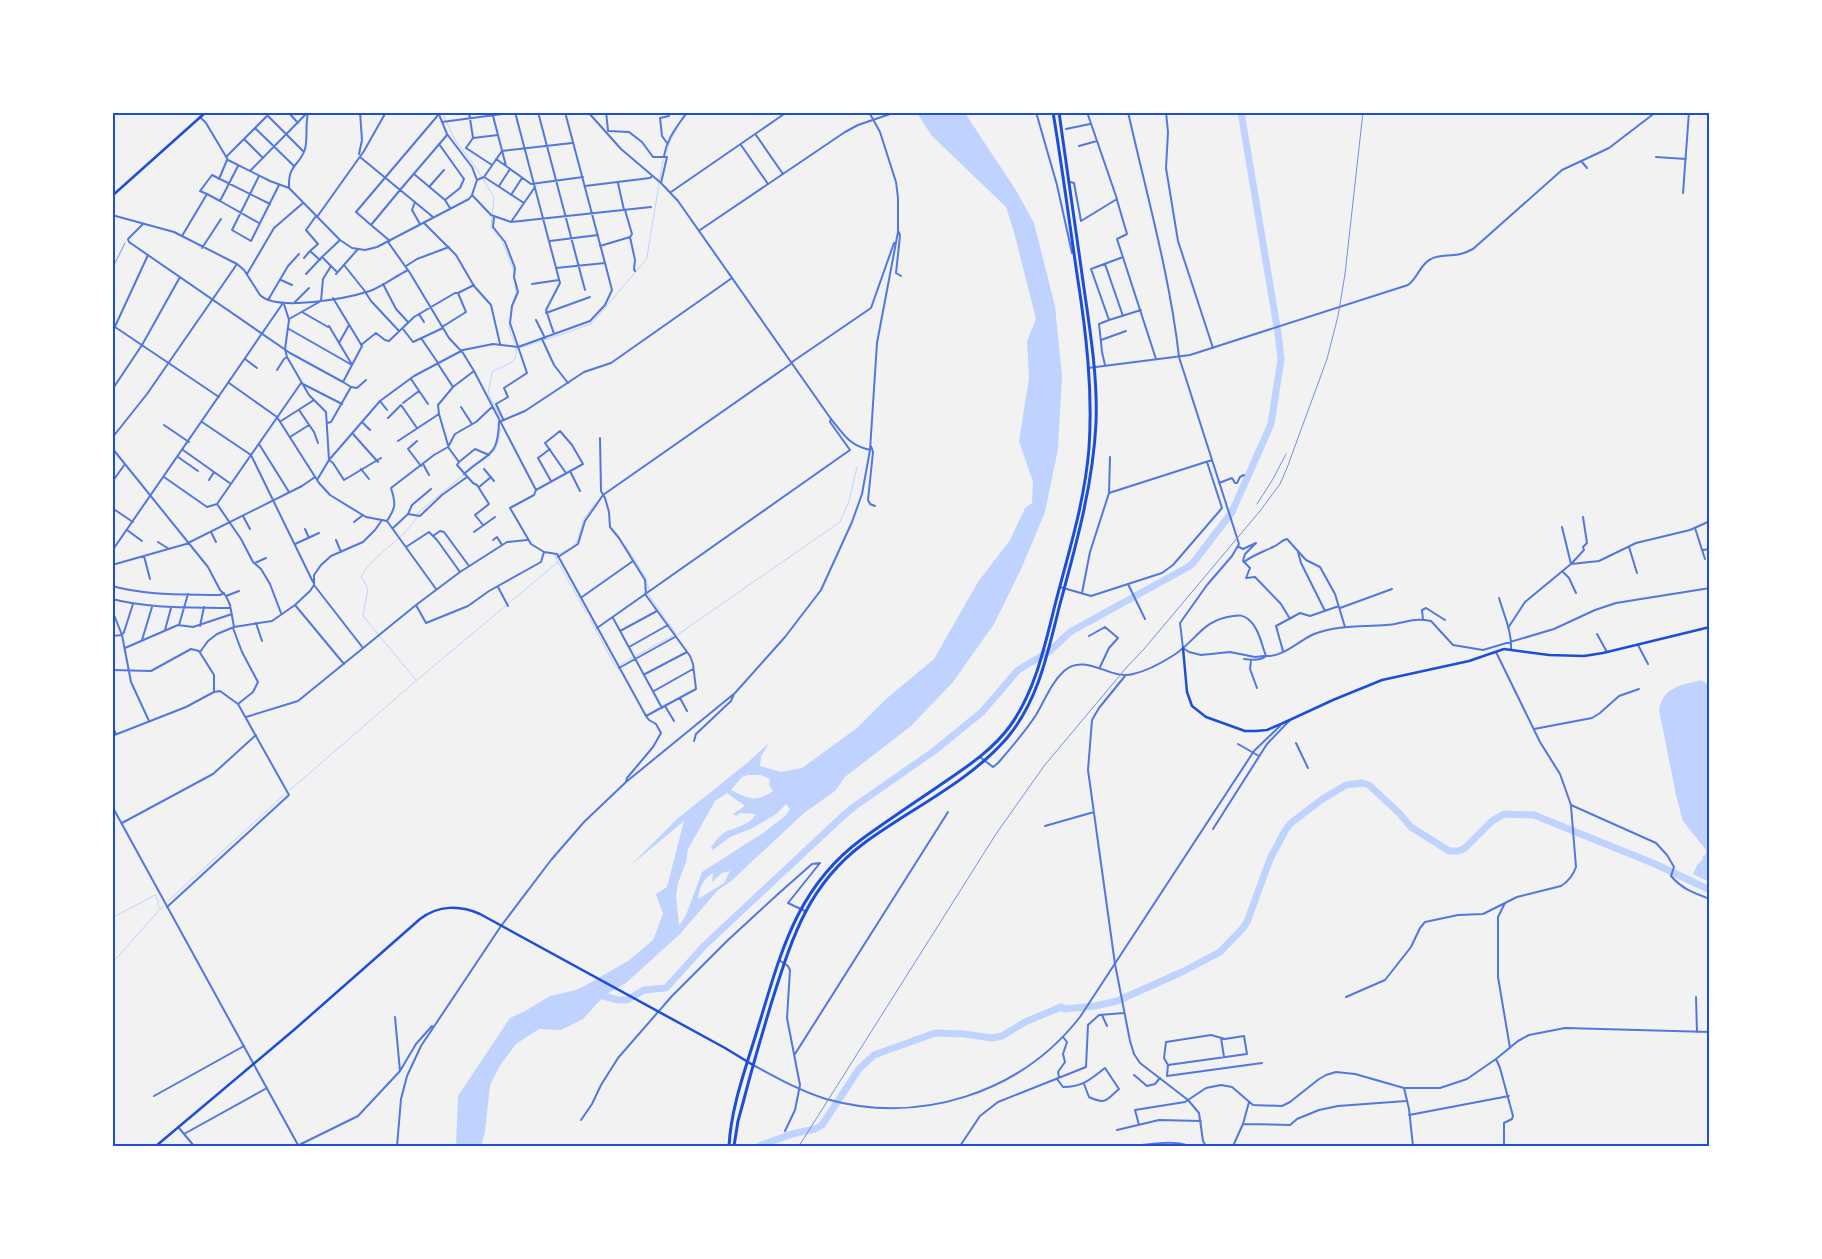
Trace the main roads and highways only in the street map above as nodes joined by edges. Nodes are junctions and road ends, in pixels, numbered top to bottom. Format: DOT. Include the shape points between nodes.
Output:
graph roads {
  1 [pos="206,112"];
  2 [pos="1053,112"];
  3 [pos="1059,112"];
  4 [pos="112,196"];
  5 [pos="1710,627"];
  6 [pos="1183,648"];
  7 [pos="938,787"];
  8 [pos="941,791"];
  9 [pos="747,1062"];
  10 [pos="753,1065"];
  11 [pos="156,1146"];
  12 [pos="729,1146"];
  13 [pos="734,1146"];
  1 -- 4 [label="main road"];
  2 -- 7 [label="highway" via="1088,368 1090,418 1087,467 1060,587 1032,685 1022,708 1000,738"];
  3 -- 8 [label="highway" via="1078,232 1094,367 1096,417 1086,500 1066,588 1041,676 1030,701 1004,740 984,760"];
  5 -- 6 [label="main road" via="1575,657 1504,649 1469,661 1382,680 1266,730 1250,732 1215,721 1192,706 1188,697"];
  7 -- 8 [label="highway"];
  7 -- 9 [label="highway" via="846,851 817,882 800,909 779,960"];
  8 -- 10 [label="highway" via="849,855 826,880 805,911 793,937"];
  9 -- 10 [label="main road"];
  9 -- 11 [label="main road" via="476,912 445,908 428,914"];
  9 -- 12 [label="highway"];
  10 -- 13 [label="highway"];
}
